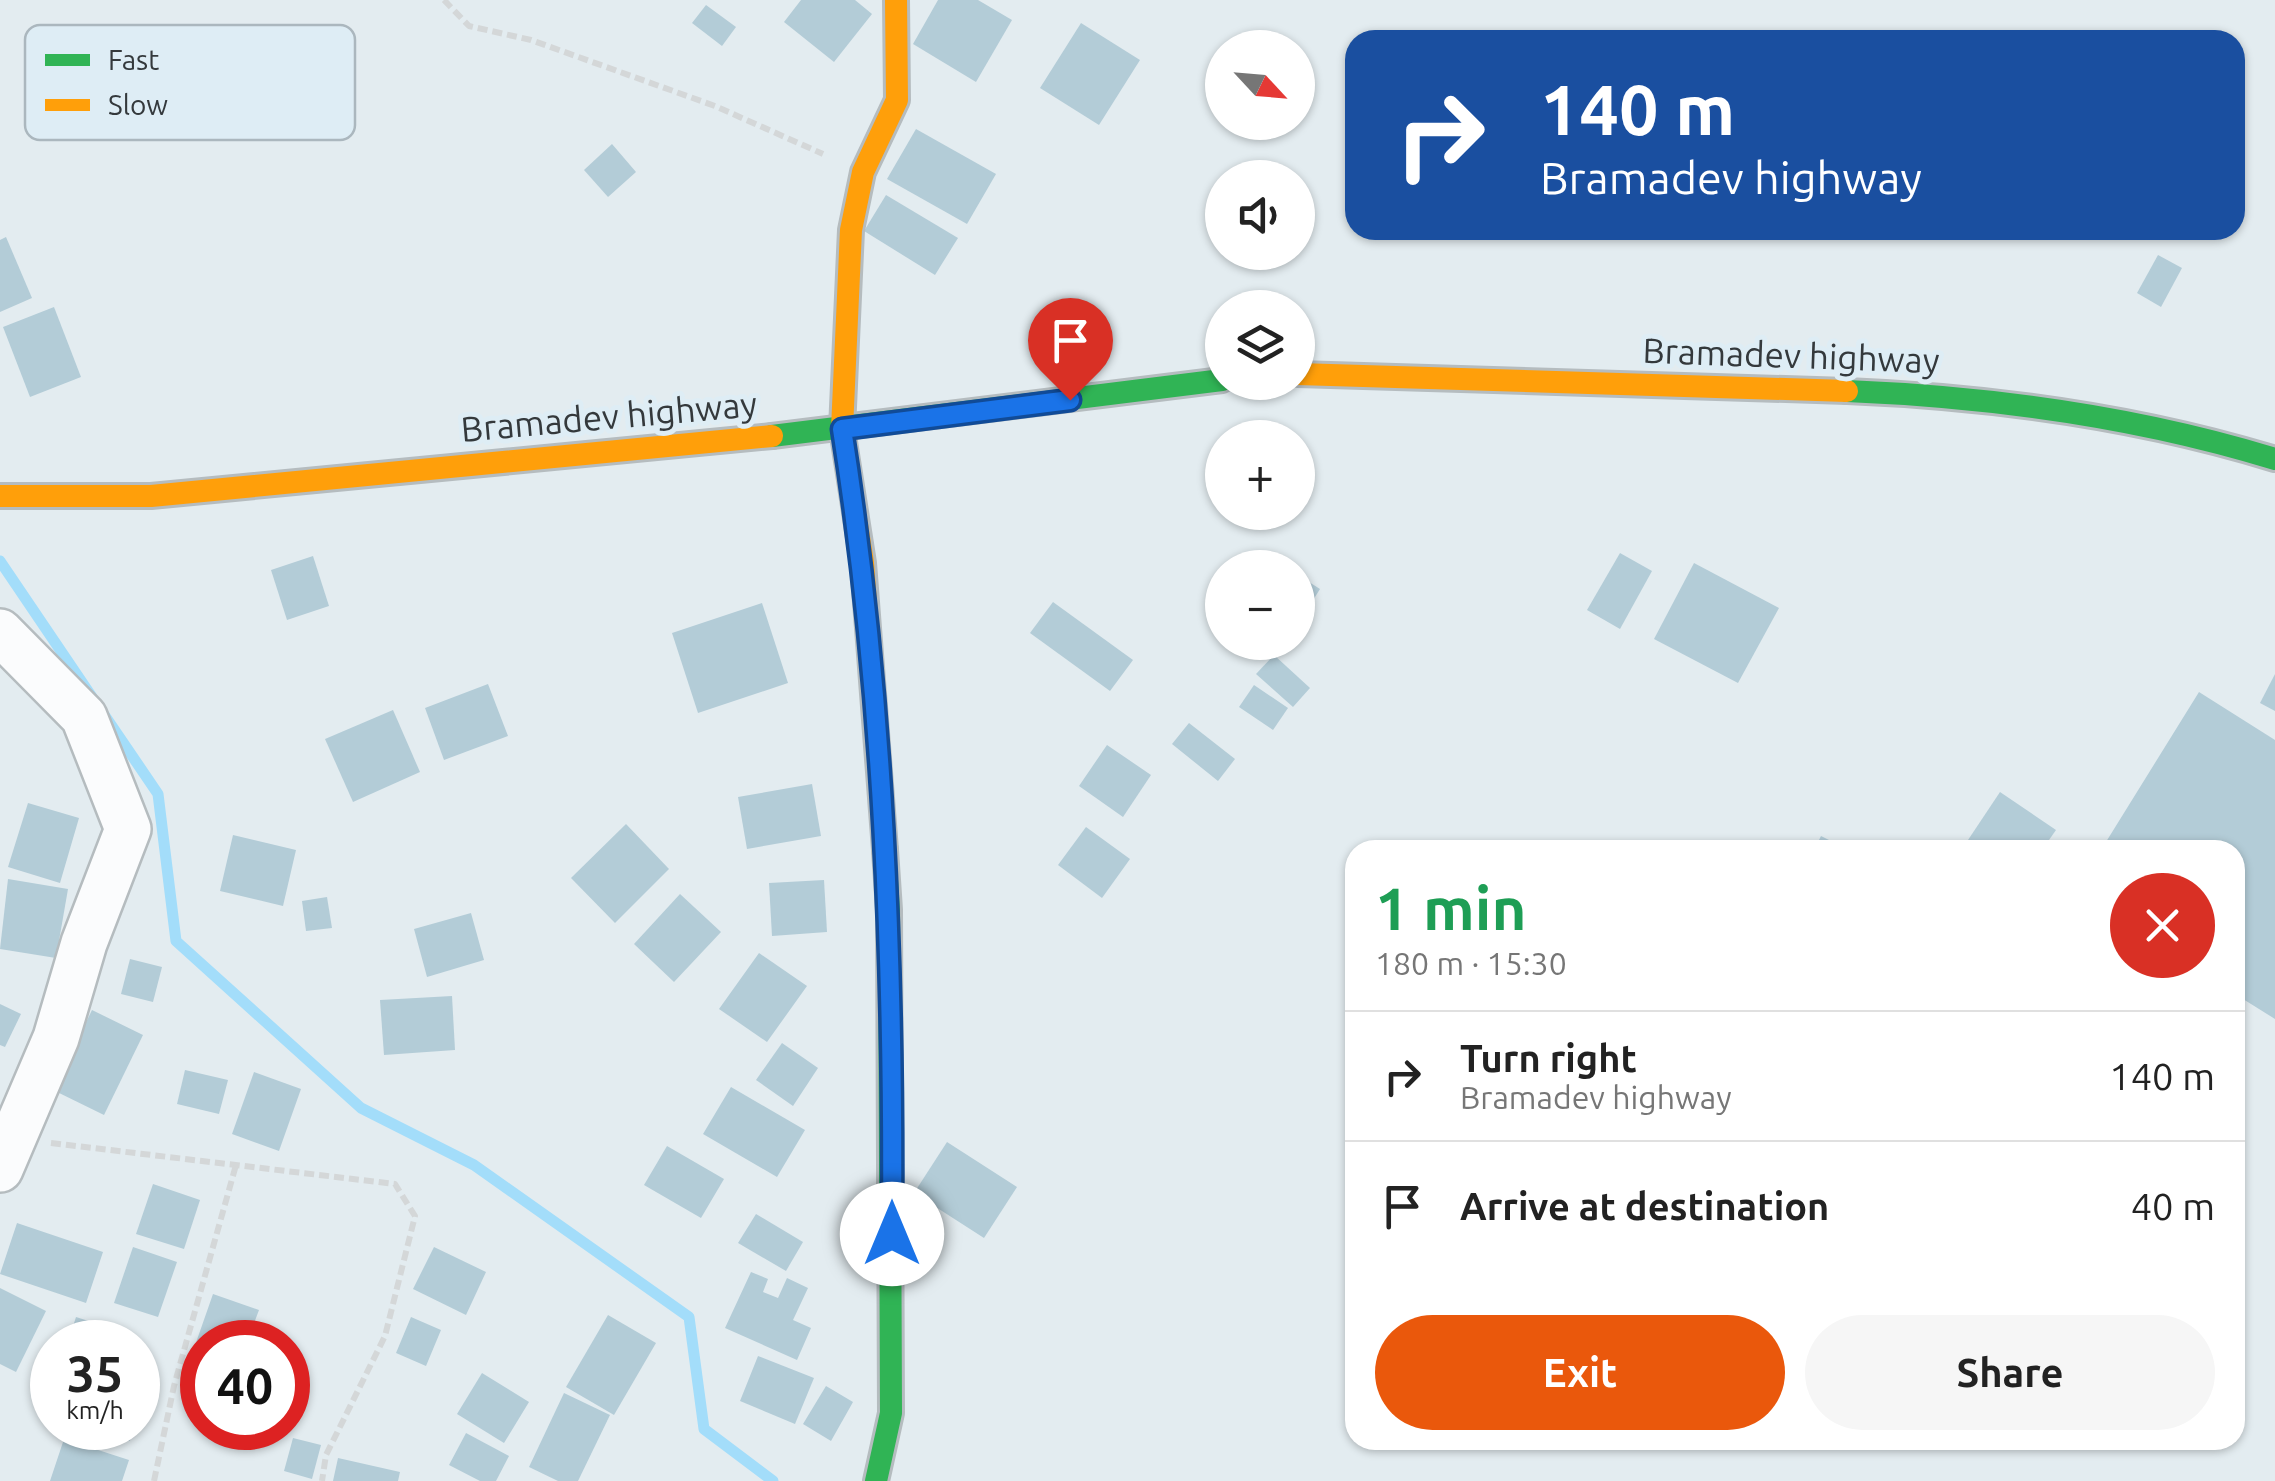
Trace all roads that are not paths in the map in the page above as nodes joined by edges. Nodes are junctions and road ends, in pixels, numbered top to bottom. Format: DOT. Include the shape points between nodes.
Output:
graph roads {
  1 [pos="896,0"];
  2 [pos="1315,375"];
  3 [pos="1205,382"];
  4 [pos="842,429"];
  5 [pos="2275,458"];
  6 [pos="0,496"];
  7 [pos="0,632"];
  8 [pos="7,1154"];
  9 [pos="876,1481"];
  1 -- 4 [label="street" via="898,100 862,172 851,230"];
  2 -- 5 [label="street, Bramadev highway" via="1920,393 2129,420"];
  3 -- 4 [label="street, Bramadev highway"];
  4 -- 6 [label="street, Bramadev highway" via="150,496"];
  4 -- 9 [label="street" via="863,563 889,910 891,1413"];
  7 -- 8 [label="street" via="84,717 128,829 56,1038"];
}
